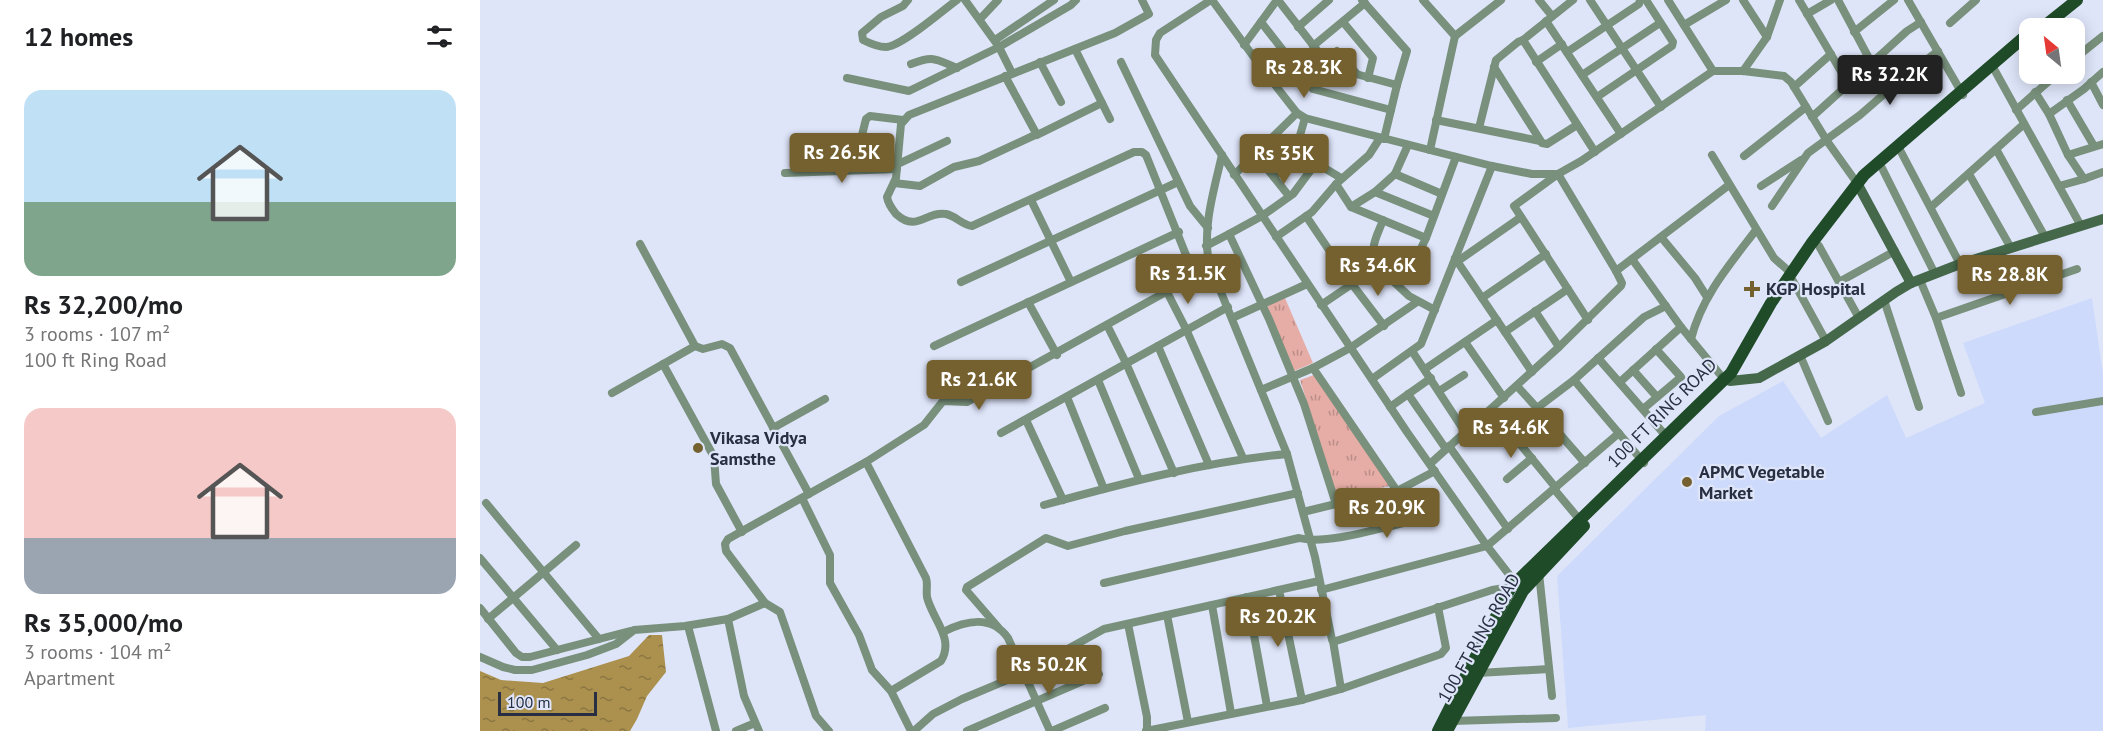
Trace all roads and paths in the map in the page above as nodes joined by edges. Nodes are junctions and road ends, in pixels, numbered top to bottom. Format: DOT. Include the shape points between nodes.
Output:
graph roads {
  1 [pos="908,0"];
  2 [pos="957,0"];
  3 [pos="998,0"];
  4 [pos="1054,0"];
  5 [pos="1076,0"];
  6 [pos="1143,0"];
  7 [pos="1211,0"];
  8 [pos="1277,0"];
  9 [pos="1329,0"];
  10 [pos="1423,0"];
  11 [pos="1501,0"];
  12 [pos="1539,0"];
  13 [pos="1573,0"];
  14 [pos="1590,0"];
  15 [pos="1640,0"];
  16 [pos="1646,0"];
  17 [pos="1668,0"];
  18 [pos="1726,0"];
  19 [pos="1743,0"];
  20 [pos="1780,0"];
  21 [pos="1799,0"];
  22 [pos="1831,0"];
  23 [pos="1838,0"];
  24 [pos="1894,0"];
  25 [pos="1908,0"];
  26 [pos="1976,0"];
  27 [pos="2066,0"];
  28 [pos="2077,0"];
  29 [pos="968,1"];
  30 [pos="1364,2"];
  31 [pos="1197,4"];
  32 [pos="1807,14"];
  33 [pos="2045,18"];
  34 [pos="2054,18"];
  35 [pos="980,19"];
  36 [pos="1549,19"];
  37 [pos="1261,22"];
  38 [pos="1343,22"];
  39 [pos="1660,22"];
  40 [pos="1921,22"];
  41 [pos="1950,23"];
  42 [pos="1607,25"];
  43 [pos="1684,25"];
  44 [pos="1298,27"];
  45 [pos="1854,32"];
  46 [pos="1455,36"];
  47 [pos="2103,36"];
  48 [pos="1767,37"];
  49 [pos="1523,40"];
  50 [pos="2019,42"];
  51 [pos="997,44"];
  52 [pos="1562,44"];
  53 [pos="1244,45"];
  54 [pos="1314,46"];
  55 [pos="1622,47"];
  56 [pos="2019,48"];
  57 [pos="1075,49"];
  58 [pos="2085,50"];
  59 [pos="1338,51"];
  60 [pos="1938,51"];
  61 [pos="1567,52"];
  62 [pos="1831,54"];
  63 [pos="1121,62"];
  64 [pos="1536,62"];
  65 [pos="1040,63"];
  66 [pos="911,64"];
  67 [pos="1872,64"];
  68 [pos="1494,67"];
  69 [pos="957,68"];
  70 [pos="1994,69"];
  71 [pos="1637,71"];
  72 [pos="1713,71"];
  73 [pos="1743,71"];
  74 [pos="2103,72"];
  75 [pos="1357,74"];
  76 [pos="1008,75"];
  77 [pos="1582,75"];
  78 [pos="847,78"];
  79 [pos="1368,78"];
  80 [pos="2091,82"];
  81 [pos="2045,84"];
  82 [pos="1397,85"];
  83 [pos="1849,85"];
  84 [pos="1794,87"];
  85 [pos="1962,92"];
  86 [pos="2035,92"];
  87 [pos="1597,98"];
  88 [pos="2067,100"];
  89 [pos="1060,102"];
  90 [pos="1102,103"];
  91 [pos="2103,105"];
  92 [pos="1661,107"];
  93 [pos="1806,107"];
  94 [pos="1391,110"];
  95 [pos="2016,110"];
  96 [pos="1297,113"];
  97 [pos="2049,114"];
  98 [pos="1812,117"];
  99 [pos="1305,118"];
  100 [pos="1110,119"];
  101 [pos="903,120"];
  102 [pos="1436,120"];
  103 [pos="2024,124"];
  104 [pos="1577,125"];
  105 [pos="1479,128"];
  106 [pos="1621,134"];
  107 [pos="1035,135"];
  108 [pos="1382,138"];
  109 [pos="861,139"];
  110 [pos="947,141"];
  111 [pos="1540,141"];
  112 [pos="1827,141"];
  113 [pos="2103,144"];
  114 [pos="1408,145"];
  115 [pos="2094,146"];
  116 [pos="1298,148"];
  117 [pos="1996,149"];
  118 [pos="1430,150"];
  119 [pos="1900,150"];
  120 [pos="1595,152"];
  121 [pos="2068,154"];
  122 [pos="1222,155"];
  123 [pos="1256,155"];
  124 [pos="1712,155"];
  125 [pos="1744,156"];
  126 [pos="1455,157"];
  127 [pos="1804,157"];
  128 [pos="1316,163"];
  129 [pos="898,166"];
  130 [pos="1492,166"];
  131 [pos="1882,168"];
  132 [pos="2103,172"];
  133 [pos="785,173"];
  134 [pos="1395,174"];
  135 [pos="1558,174"];
  136 [pos="1968,174"];
  137 [pos="1234,175"];
  138 [pos="1274,177"];
  139 [pos="2084,179"];
  140 [pos="1339,181"];
  141 [pos="1178,182"];
  142 [pos="894,183"];
  143 [pos="1729,185"];
  144 [pos="1761,186"];
  145 [pos="1859,186"];
  146 [pos="2059,186"];
  147 [pos="1161,190"];
  148 [pos="1375,192"];
  149 [pos="1442,194"];
  150 [pos="1289,196"];
  151 [pos="1031,200"];
  152 [pos="1772,206"];
  153 [pos="1351,207"];
  154 [pos="1931,207"];
  155 [pos="1262,216"];
  156 [pos="1306,216"];
  157 [pos="1434,216"];
  158 [pos="1521,217"];
  159 [pos="2103,219"];
  160 [pos="1383,220"];
  161 [pos="2081,226"];
  162 [pos="1208,228"];
  163 [pos="1756,230"];
  164 [pos="1179,232"];
  165 [pos="1229,234"];
  166 [pos="1276,237"];
  167 [pos="1661,237"];
  168 [pos="2045,237"];
  169 [pos="1426,238"];
  170 [pos="1052,240"];
  171 [pos="640,244"];
  172 [pos="1206,246"];
  173 [pos="1819,246"];
  174 [pos="2011,248"];
  175 [pos="1895,251"];
  176 [pos="1546,254"];
  177 [pos="1457,260"];
  178 [pos="1632,260"];
  179 [pos="1960,264"];
  180 [pos="1380,265"];
  181 [pos="1211,267"];
  182 [pos="2077,269"];
  183 [pos="1616,271"];
  184 [pos="1200,273"];
  185 [pos="1935,274"];
  186 [pos="1792,277"];
  187 [pos="1392,280"];
  188 [pos="961,282"];
  189 [pos="1071,282"];
  190 [pos="1839,282"];
  191 [pos="1916,282"];
  192 [pos="1307,284"];
  193 [pos="1352,284"];
  194 [pos="1568,289"];
  195 [pos="1167,292"];
  196 [pos="1482,297"];
  197 [pos="1707,297"];
  198 [pos="1884,300"];
  199 [pos="1028,302"];
  200 [pos="1417,302"];
  201 [pos="1262,304"];
  202 [pos="1321,305"];
  203 [pos="1666,306"];
  204 [pos="1228,307"];
  205 [pos="1435,310"];
  206 [pos="1535,312"];
  207 [pos="1232,318"];
  208 [pos="1859,318"];
  209 [pos="1936,318"];
  210 [pos="1497,320"];
  211 [pos="1588,320"];
  212 [pos="1107,325"];
  213 [pos="1384,326"];
  214 [pos="1681,327"];
  215 [pos="1186,329"];
  216 [pos="1505,332"];
  217 [pos="1691,339"];
  218 [pos="1826,341"];
  219 [pos="1465,342"];
  220 [pos="695,346"];
  221 [pos="934,346"];
  222 [pos="1158,346"];
  223 [pos="1559,347"];
  224 [pos="1350,348"];
  225 [pos="1656,349"];
  226 [pos="1412,351"];
  227 [pos="1057,355"];
  228 [pos="1800,355"];
  229 [pos="1598,358"];
  230 [pos="1126,363"];
  231 [pos="663,364"];
  232 [pos="1313,368"];
  233 [pos="1425,369"];
  234 [pos="1633,370"];
  235 [pos="1532,372"];
  236 [pos="1464,375"];
  237 [pos="1293,376"];
  238 [pos="1431,378"];
  239 [pos="1372,379"];
  240 [pos="1098,380"];
  241 [pos="1574,380"];
  242 [pos="1727,380"];
  243 [pos="1620,382"];
  244 [pos="1517,386"];
  245 [pos="1261,390"];
  246 [pos="1439,391"];
  247 [pos="612,393"];
  248 [pos="1961,393"];
  249 [pos="1408,394"];
  250 [pos="1067,397"];
  251 [pos="1657,397"];
  252 [pos="1504,398"];
  253 [pos="825,399"];
  254 [pos="2103,401"];
  255 [pos="1390,407"];
  256 [pos="1919,407"];
  257 [pos="1537,408"];
  258 [pos="1643,409"];
  259 [pos="2036,412"];
  260 [pos="1026,420"];
  261 [pos="1828,422"];
  262 [pos="773,428"];
  263 [pos="1465,432"];
  264 [pos="1001,433"];
  265 [pos="1511,433"];
  266 [pos="1619,434"];
  267 [pos="1666,436"];
  268 [pos="1448,448"];
  269 [pos="1287,454"];
  270 [pos="1243,458"];
  271 [pos="1532,458"];
  272 [pos="1642,461"];
  273 [pos="866,462"];
  274 [pos="1431,463"];
  275 [pos="1585,463"];
  276 [pos="1209,465"];
  277 [pos="1435,471"];
  278 [pos="1174,473"];
  279 [pos="1139,479"];
  280 [pos="1507,479"];
  281 [pos="1104,489"];
  282 [pos="1555,489"];
  283 [pos="1397,491"];
  284 [pos="1298,493"];
  285 [pos="806,496"];
  286 [pos="1063,500"];
  287 [pos="486,503"];
  288 [pos="1336,504"];
  289 [pos="1044,505"];
  290 [pos="1303,512"];
  291 [pos="1579,519"];
  292 [pos="1508,529"];
  293 [pos="742,532"];
  294 [pos="1311,541"];
  295 [pos="576,545"];
  296 [pos="1487,546"];
  297 [pos="480,558"];
  298 [pos="544,572"];
  299 [pos="1539,573"];
  300 [pos="1104,583"];
  301 [pos="1320,586"];
  302 [pos="1516,587"];
  303 [pos="1278,590"];
  304 [pos="1247,597"];
  305 [pos="514,598"];
  306 [pos="765,603"];
  307 [pos="1212,605"];
  308 [pos="1438,607"];
  309 [pos="480,608"];
  310 [pos="1167,615"];
  311 [pos="488,619"];
  312 [pos="728,620"];
  313 [pos="1128,624"];
  314 [pos="688,626"];
  315 [pos="998,627"];
  316 [pos="634,630"];
  317 [pos="943,632"];
  318 [pos="599,639"];
  319 [pos="1333,641"];
  320 [pos="557,650"];
  321 [pos="480,657"];
  322 [pos="1549,669"];
  323 [pos="1024,673"];
  324 [pos="1478,673"];
  325 [pos="1099,674"];
  326 [pos="1341,689"];
  327 [pos="891,691"];
  328 [pos="1552,696"];
  329 [pos="1302,700"];
  330 [pos="1037,701"];
  331 [pos="1267,706"];
  332 [pos="1106,708"];
  333 [pos="1231,713"];
  334 [pos="1556,718"];
  335 [pos="1188,722"];
  336 [pos="1450,726"];
  337 [pos="757,727"];
  338 [pos="716,731"];
  339 [pos="736,731"];
  340 [pos="829,731"];
  341 [pos="913,731"];
  342 [pos="967,731"];
  343 [pos="1051,731"];
  344 [pos="1146,731"];
  345 [pos="1438,731"];
  1 -- 2 [label="street" via="862,33 863,40 885,47 895,44"];
  3 -- 35 [label="street"];
  4 -- 51 [label="street"];
  5 -- 51 [label="street"];
  6 -- 57 [label="street" via="1149,11 1147,16"];
  7 -- 31 [label="street"];
  7 -- 53 [label="street"];
  8 -- 37 [label="street"];
  8 -- 44 [label="street"];
  9 -- 44 [label="street"];
  10 -- 46 [label="street"];
  11 -- 46 [label="street"];
  12 -- 36 [label="street"];
  13 -- 36 [label="street"];
  14 -- 42 [label="street"];
  15 -- 42 [label="street"];
  16 -- 39 [label="street"];
  17 -- 43 [label="street"];
  18 -- 43 [label="street"];
  19 -- 48 [label="street"];
  20 -- 48 [label="street"];
  21 -- 32 [label="street"];
  22 -- 32 [label="street"];
  23 -- 45 [label="street"];
  24 -- 45 [label="street"];
  25 -- 40 [label="street"];
  26 -- 41 [label="street"];
  27 -- 33 [label="main road"];
  28 -- 34 [label="main road"];
  29 -- 35 [label="street"];
  30 -- 38 [label="street"];
  30 -- 82 [label="street" via="1407,51"];
  31 -- 122 [label="street" via="1160,33 1155,56"];
  32 -- 62 [label="street"];
  35 -- 51 [label="street"];
  36 -- 49 [label="street"];
  36 -- 52 [label="street"];
  37 -- 53 [label="street"];
  37 -- 94 [label="street" via="1313,89"];
  38 -- 54 [label="street"];
  38 -- 79 [label="street" via="1373,58"];
  39 -- 55 [label="street"];
  39 -- 71 [label="street" via="1672,46"];
  40 -- 60 [label="street"];
  40 -- 67 [label="street"];
  42 -- 55 [label="street"];
  42 -- 61 [label="street"];
  43 -- 72 [label="street"];
  44 -- 54 [label="street"];
  45 -- 67 [label="street"];
  46 -- 102 [label="street"];
  47 -- 58 [label="street"];
  48 -- 73 [label="street"];
  49 -- 64 [label="street"];
  49 -- 68 [label="street" via="1498,57"];
  50 -- 85 [label="main road, 100 FT RING ROAD"];
  51 -- 69 [label="street"];
  51 -- 76 [label="street"];
  52 -- 61 [label="street"];
  52 -- 64 [label="street"];
  53 -- 96 [label="street"];
  54 -- 75 [label="street" via="1330,67"];
  55 -- 71 [label="street"];
  55 -- 77 [label="street"];
  56 -- 70 [label="main road"];
  57 -- 65 [label="street"];
  57 -- 90 [label="street"];
  59 -- 75 [label="street"];
  60 -- 85 [label="street"];
  60 -- 112 [label="street"];
  61 -- 77 [label="street"];
  62 -- 83 [label="street"];
  62 -- 84 [label="street"];
  63 -- 141 [label="street"];
  64 -- 104 [label="street"];
  65 -- 76 [label="street"];
  65 -- 89 [label="street"];
  66 -- 69 [label="street" via="930,58"];
  67 -- 83 [label="street"];
  68 -- 105 [label="street"];
  68 -- 111 [label="street"];
  69 -- 78 [label="street" via="909,91"];
  70 -- 85 [label="main road"];
  70 -- 95 [label="street"];
  71 -- 87 [label="street"];
  71 -- 92 [label="street"];
  72 -- 73 [label="street"];
  72 -- 92 [label="street"];
  73 -- 84 [label="street" via="1784,75"];
  74 -- 80 [label="street"];
  75 -- 79 [label="street"];
  76 -- 101 [label="street"];
  76 -- 107 [label="street"];
  77 -- 87 [label="street"];
  79 -- 82 [label="street"];
  80 -- 88 [label="street"];
  80 -- 91 [label="street"];
  81 -- 86 [label="street"];
  82 -- 94 [label="street"];
  83 -- 98 [label="street"];
  84 -- 93 [label="street"];
  85 -- 119 [label="main road"];
  85 -- 145 [label="main road, 100 FT RING ROAD"];
  86 -- 95 [label="street"];
  86 -- 97 [label="street"];
  87 -- 106 [label="street"];
  88 -- 97 [label="street"];
  88 -- 115 [label="street"];
  90 -- 100 [label="street"];
  90 -- 107 [label="street"];
  92 -- 106 [label="street"];
  93 -- 98 [label="street"];
  93 -- 125 [label="street"];
  94 -- 108 [label="street"];
  95 -- 103 [label="street"];
  96 -- 99 [label="street"];
  96 -- 123 [label="street"];
  97 -- 121 [label="street"];
  98 -- 112 [label="street"];
  99 -- 108 [label="street"];
  99 -- 116 [label="street"];
  101 -- 109 [label="street" via="870,116"];
  101 -- 129 [label="street"];
  102 -- 105 [label="street"];
  102 -- 118 [label="street"];
  103 -- 117 [label="street"];
  103 -- 146 [label="street"];
  104 -- 111 [label="street" via="1547,144"];
  104 -- 120 [label="street"];
  105 -- 111 [label="street"];
  106 -- 120 [label="street"];
  107 -- 142 [label="street" via="979,161 954,167 920,186"];
  108 -- 114 [label="street"];
  108 -- 140 [label="street"];
  110 -- 129 [label="street"];
  112 -- 127 [label="street"];
  112 -- 145 [label="street"];
  113 -- 115 [label="street"];
  114 -- 118 [label="street"];
  114 -- 134 [label="street"];
  115 -- 121 [label="street"];
  116 -- 128 [label="street"];
  116 -- 138 [label="street"];
  117 -- 136 [label="street"];
  117 -- 168 [label="street"];
  118 -- 126 [label="street"];
  119 -- 131 [label="main road"];
  119 -- 154 [label="street"];
  120 -- 135 [label="street"];
  121 -- 139 [label="street"];
  122 -- 137 [label="street"];
  122 -- 162 [label="street"];
  123 -- 137 [label="street"];
  123 -- 138 [label="street"];
  124 -- 143 [label="street"];
  126 -- 130 [label="street"];
  126 -- 149 [label="street"];
  127 -- 144 [label="street"];
  127 -- 152 [label="street"];
  128 -- 140 [label="street"];
  128 -- 150 [label="street"];
  129 -- 133 [label="street"];
  129 -- 142 [label="street"];
  130 -- 135 [label="street" via="1532,174"];
  130 -- 177 [label="street"];
  131 -- 145 [label="main road"];
  131 -- 185 [label="street"];
  132 -- 139 [label="street"];
  134 -- 148 [label="street"];
  134 -- 149 [label="street"];
  135 -- 158 [label="street" via="1515,204"];
  135 -- 183 [label="street"];
  136 -- 154 [label="street"];
  136 -- 174 [label="street"];
  137 -- 155 [label="street"];
  138 -- 150 [label="street"];
  139 -- 146 [label="street"];
  140 -- 153 [label="street"];
  140 -- 156 [label="street"];
  141 -- 147 [label="street"];
  141 -- 162 [label="street"];
  142 -- 151 [label="street" via="888,201 898,216 912,223 942,214 972,226"];
  143 -- 163 [label="street"];
  143 -- 167 [label="street"];
  145 -- 173 [label="main road"];
  145 -- 175 [label="street"];
  145 -- 186 [label="main road, 100 FT RING ROAD"];
  146 -- 161 [label="street"];
  147 -- 151 [label="street" via="1146,155 1138,151"];
  147 -- 164 [label="street"];
  147 -- 170 [label="street"];
  148 -- 153 [label="street"];
  148 -- 157 [label="street"];
  149 -- 157 [label="street"];
  150 -- 155 [label="street"];
  151 -- 170 [label="street"];
  153 -- 160 [label="street"];
  154 -- 179 [label="street"];
  155 -- 165 [label="street"];
  155 -- 166 [label="street"];
  156 -- 166 [label="street"];
  156 -- 193 [label="street"];
  157 -- 169 [label="street"];
  158 -- 176 [label="street"];
  158 -- 177 [label="street"];
  159 -- 161 [label="street"];
  160 -- 169 [label="street"];
  160 -- 180 [label="street" via="1372,249"];
  161 -- 168 [label="street"];
  162 -- 172 [label="street"];
  163 -- 186 [label="street"];
  163 -- 197 [label="street"];
  164 -- 184 [label="street" via="1186,255"];
  164 -- 189 [label="street"];
  165 -- 172 [label="street"];
  165 -- 201 [label="street"];
  166 -- 192 [label="street"];
  167 -- 178 [label="street"];
  167 -- 197 [label="street"];
  168 -- 174 [label="street"];
  169 -- 187 [label="street" via="1410,268"];
  170 -- 188 [label="street"];
  170 -- 189 [label="street"];
  171 -- 220 [label="street"];
  172 -- 181 [label="street"];
  173 -- 186 [label="main road"];
  173 -- 190 [label="street"];
  174 -- 179 [label="street"];
  175 -- 190 [label="street"];
  175 -- 191 [label="street"];
  176 -- 194 [label="street"];
  176 -- 196 [label="street"];
  177 -- 196 [label="street"];
  177 -- 205 [label="street"];
  178 -- 183 [label="street"];
  178 -- 203 [label="street"];
  179 -- 185 [label="street"];
  180 -- 187 [label="street"];
  180 -- 193 [label="street"];
  181 -- 184 [label="street"];
  181 -- 204 [label="street"];
  182 -- 209 [label="street"];
  183 -- 211 [label="street" via="1621,286"];
  184 -- 195 [label="street"];
  185 -- 191 [label="street"];
  186 -- 218 [label="street"];
  186 -- 242 [label="main road, 100 FT RING ROAD" via="1743,348"];
  187 -- 200 [label="street"];
  189 -- 199 [label="street"];
  190 -- 208 [label="street"];
  191 -- 198 [label="street"];
  191 -- 209 [label="street"];
  192 -- 201 [label="street"];
  192 -- 202 [label="street"];
  193 -- 202 [label="street"];
  193 -- 213 [label="street"];
  194 -- 206 [label="street"];
  194 -- 211 [label="street"];
  195 -- 212 [label="street"];
  195 -- 215 [label="street"];
  196 -- 210 [label="street"];
  197 -- 217 [label="street"];
  198 -- 208 [label="street"];
  198 -- 256 [label="street"];
  199 -- 221 [label="street"];
  199 -- 227 [label="street"];
  200 -- 205 [label="street"];
  200 -- 213 [label="street"];
  201 -- 207 [label="street"];
  201 -- 237 [label="street"];
  202 -- 224 [label="street"];
  203 -- 214 [label="street"];
  203 -- 229 [label="street" via="1644,317"];
  204 -- 207 [label="street"];
  204 -- 215 [label="street"];
  205 -- 226 [label="street" via="1421,344"];
  206 -- 216 [label="street"];
  206 -- 223 [label="street"];
  207 -- 245 [label="street"];
  208 -- 218 [label="street"];
  209 -- 248 [label="street"];
  210 -- 216 [label="street"];
  210 -- 219 [label="street"];
  211 -- 223 [label="street"];
  212 -- 227 [label="street"];
  212 -- 230 [label="street"];
  213 -- 224 [label="street"];
  214 -- 217 [label="street"];
  214 -- 225 [label="street"];
  215 -- 222 [label="street"];
  215 -- 270 [label="street"];
  216 -- 235 [label="street"];
  217 -- 242 [label="street"];
  218 -- 228 [label="street"];
  219 -- 233 [label="street"];
  219 -- 252 [label="street"];
  220 -- 231 [label="street"];
  220 -- 262 [label="street" via="703,349 722,344 730,348"];
  222 -- 230 [label="street"];
  222 -- 276 [label="street"];
  223 -- 235 [label="street"];
  224 -- 232 [label="street"];
  224 -- 239 [label="street"];
  225 -- 234 [label="street"];
  225 -- 251 [label="street" via="1681,377"];
  226 -- 233 [label="street"];
  226 -- 239 [label="street"];
  227 -- 273 [label="street" via="967,402 944,401 924,425"];
  228 -- 242 [label="street" via="1759,378"];
  228 -- 261 [label="street"];
  229 -- 241 [label="street"];
  229 -- 243 [label="street"];
  230 -- 240 [label="street"];
  230 -- 278 [label="street"];
  231 -- 247 [label="street"];
  231 -- 293 [label="street" via="714,457 716,484"];
  232 -- 237 [label="street"];
  232 -- 283 [label="street"];
  233 -- 238 [label="street"];
  234 -- 243 [label="street"];
  234 -- 251 [label="street"];
  235 -- 244 [label="street"];
  236 -- 246 [label="street"];
  237 -- 245 [label="street"];
  237 -- 288 [label="street"];
  238 -- 246 [label="street"];
  238 -- 249 [label="street"];
  239 -- 255 [label="street"];
  240 -- 250 [label="street"];
  240 -- 279 [label="street"];
  241 -- 257 [label="street"];
  241 -- 266 [label="street"];
  242 -- 267 [label="main road, 100 FT RING ROAD"];
  242 -- 272 [label="main road, 100 FT RING ROAD"];
  243 -- 258 [label="street"];
  244 -- 252 [label="street"];
  244 -- 257 [label="street"];
  245 -- 269 [label="street"];
  246 -- 263 [label="street"];
  249 -- 255 [label="street"];
  249 -- 268 [label="street"];
  250 -- 260 [label="street"];
  250 -- 281 [label="street"];
  251 -- 258 [label="street"];
  252 -- 263 [label="street"];
  253 -- 262 [label="street"];
  254 -- 259 [label="street"];
  255 -- 274 [label="street"];
  257 -- 275 [label="street"];
  258 -- 267 [label="street"];
  260 -- 264 [label="street"];
  260 -- 286 [label="street"];
  262 -- 285 [label="street"];
  263 -- 268 [label="street"];
  265 -- 271 [label="street"];
  266 -- 272 [label="street"];
  266 -- 275 [label="street"];
  267 -- 272 [label="main road, 100 FT RING ROAD"];
  268 -- 274 [label="street"];
  268 -- 292 [label="street"];
  269 -- 270 [label="street"];
  269 -- 284 [label="street"];
  270 -- 276 [label="street"];
  271 -- 280 [label="street"];
  271 -- 282 [label="street"];
  272 -- 291 [label="main road, 100 FT RING ROAD"];
  272 -- 299 [label="main road, 100 FT RING ROAD"];
  273 -- 285 [label="street"];
  273 -- 317 [label="street" via="926,578 928,601"];
  274 -- 277 [label="street"];
  275 -- 282 [label="street"];
  276 -- 278 [label="street"];
  277 -- 283 [label="street"];
  277 -- 296 [label="street"];
  278 -- 279 [label="street"];
  279 -- 281 [label="street"];
  281 -- 286 [label="street"];
  282 -- 291 [label="street"];
  282 -- 292 [label="street"];
  283 -- 288 [label="street"];
  283 -- 294 [label="street" via="1408,522"];
  284 -- 290 [label="street"];
  284 -- 315 [label="street" via="1068,546 1046,538 967,587"];
  285 -- 293 [label="street"];
  285 -- 327 [label="street" via="830,555 830,583 859,636 872,670"];
  286 -- 289 [label="street"];
  287 -- 298 [label="street"];
  288 -- 290 [label="street"];
  290 -- 294 [label="street"];
  291 -- 302 [label="main road, 100 FT RING ROAD"];
  292 -- 296 [label="street"];
  293 -- 306 [label="street" via="728,539 726,551"];
  294 -- 300 [label="street" via="1299,538"];
  294 -- 301 [label="street"];
  295 -- 298 [label="street"];
  296 -- 301 [label="street"];
  296 -- 302 [label="street"];
  297 -- 305 [label="street"];
  298 -- 305 [label="street"];
  298 -- 318 [label="street"];
  299 -- 302 [label="main road, 100 FT RING ROAD"];
  299 -- 322 [label="street"];
  301 -- 303 [label="street"];
  301 -- 319 [label="street"];
  302 -- 308 [label="street" via="1492,590"];
  302 -- 324 [label="main road, 100 FT RING ROAD"];
  302 -- 345 [label="main road, 100 FT RING ROAD"];
  303 -- 304 [label="street"];
  303 -- 329 [label="street"];
  304 -- 307 [label="street"];
  304 -- 331 [label="street"];
  305 -- 311 [label="street"];
  305 -- 320 [label="street"];
  306 -- 312 [label="street"];
  306 -- 340 [label="street" via="780,612 816,716"];
  307 -- 310 [label="street"];
  307 -- 333 [label="street"];
  308 -- 319 [label="street"];
  308 -- 326 [label="street" via="1446,648 1443,652"];
  309 -- 311 [label="street"];
  310 -- 313 [label="street"];
  310 -- 335 [label="street"];
  311 -- 320 [label="street" via="522,657"];
  312 -- 314 [label="street"];
  312 -- 337 [label="street" via="744,696"];
  313 -- 323 [label="street" via="1104,629"];
  313 -- 344 [label="street" via="1147,717"];
  314 -- 316 [label="street"];
  314 -- 338 [label="street"];
  315 -- 317 [label="street" via="970,621"];
  315 -- 323 [label="street" via="1008,638"];
  316 -- 318 [label="street"];
  316 -- 321 [label="street" via="616,644 587,656 532,670 515,670"];
  317 -- 327 [label="street" via="944,657"];
  318 -- 320 [label="street"];
  319 -- 326 [label="street"];
  322 -- 324 [label="street"];
  322 -- 328 [label="street"];
  323 -- 330 [label="street"];
  323 -- 341 [label="street" via="933,714"];
  324 -- 336 [label="main road, 100 FT RING ROAD"];
  325 -- 330 [label="street"];
  326 -- 329 [label="street"];
  327 -- 341 [label="street"];
  329 -- 331 [label="street"];
  330 -- 342 [label="street"];
  330 -- 343 [label="street"];
  331 -- 333 [label="street"];
  332 -- 343 [label="street"];
  333 -- 335 [label="street"];
  334 -- 336 [label="street"];
  335 -- 344 [label="street"];
  337 -- 339 [label="street"];
}
